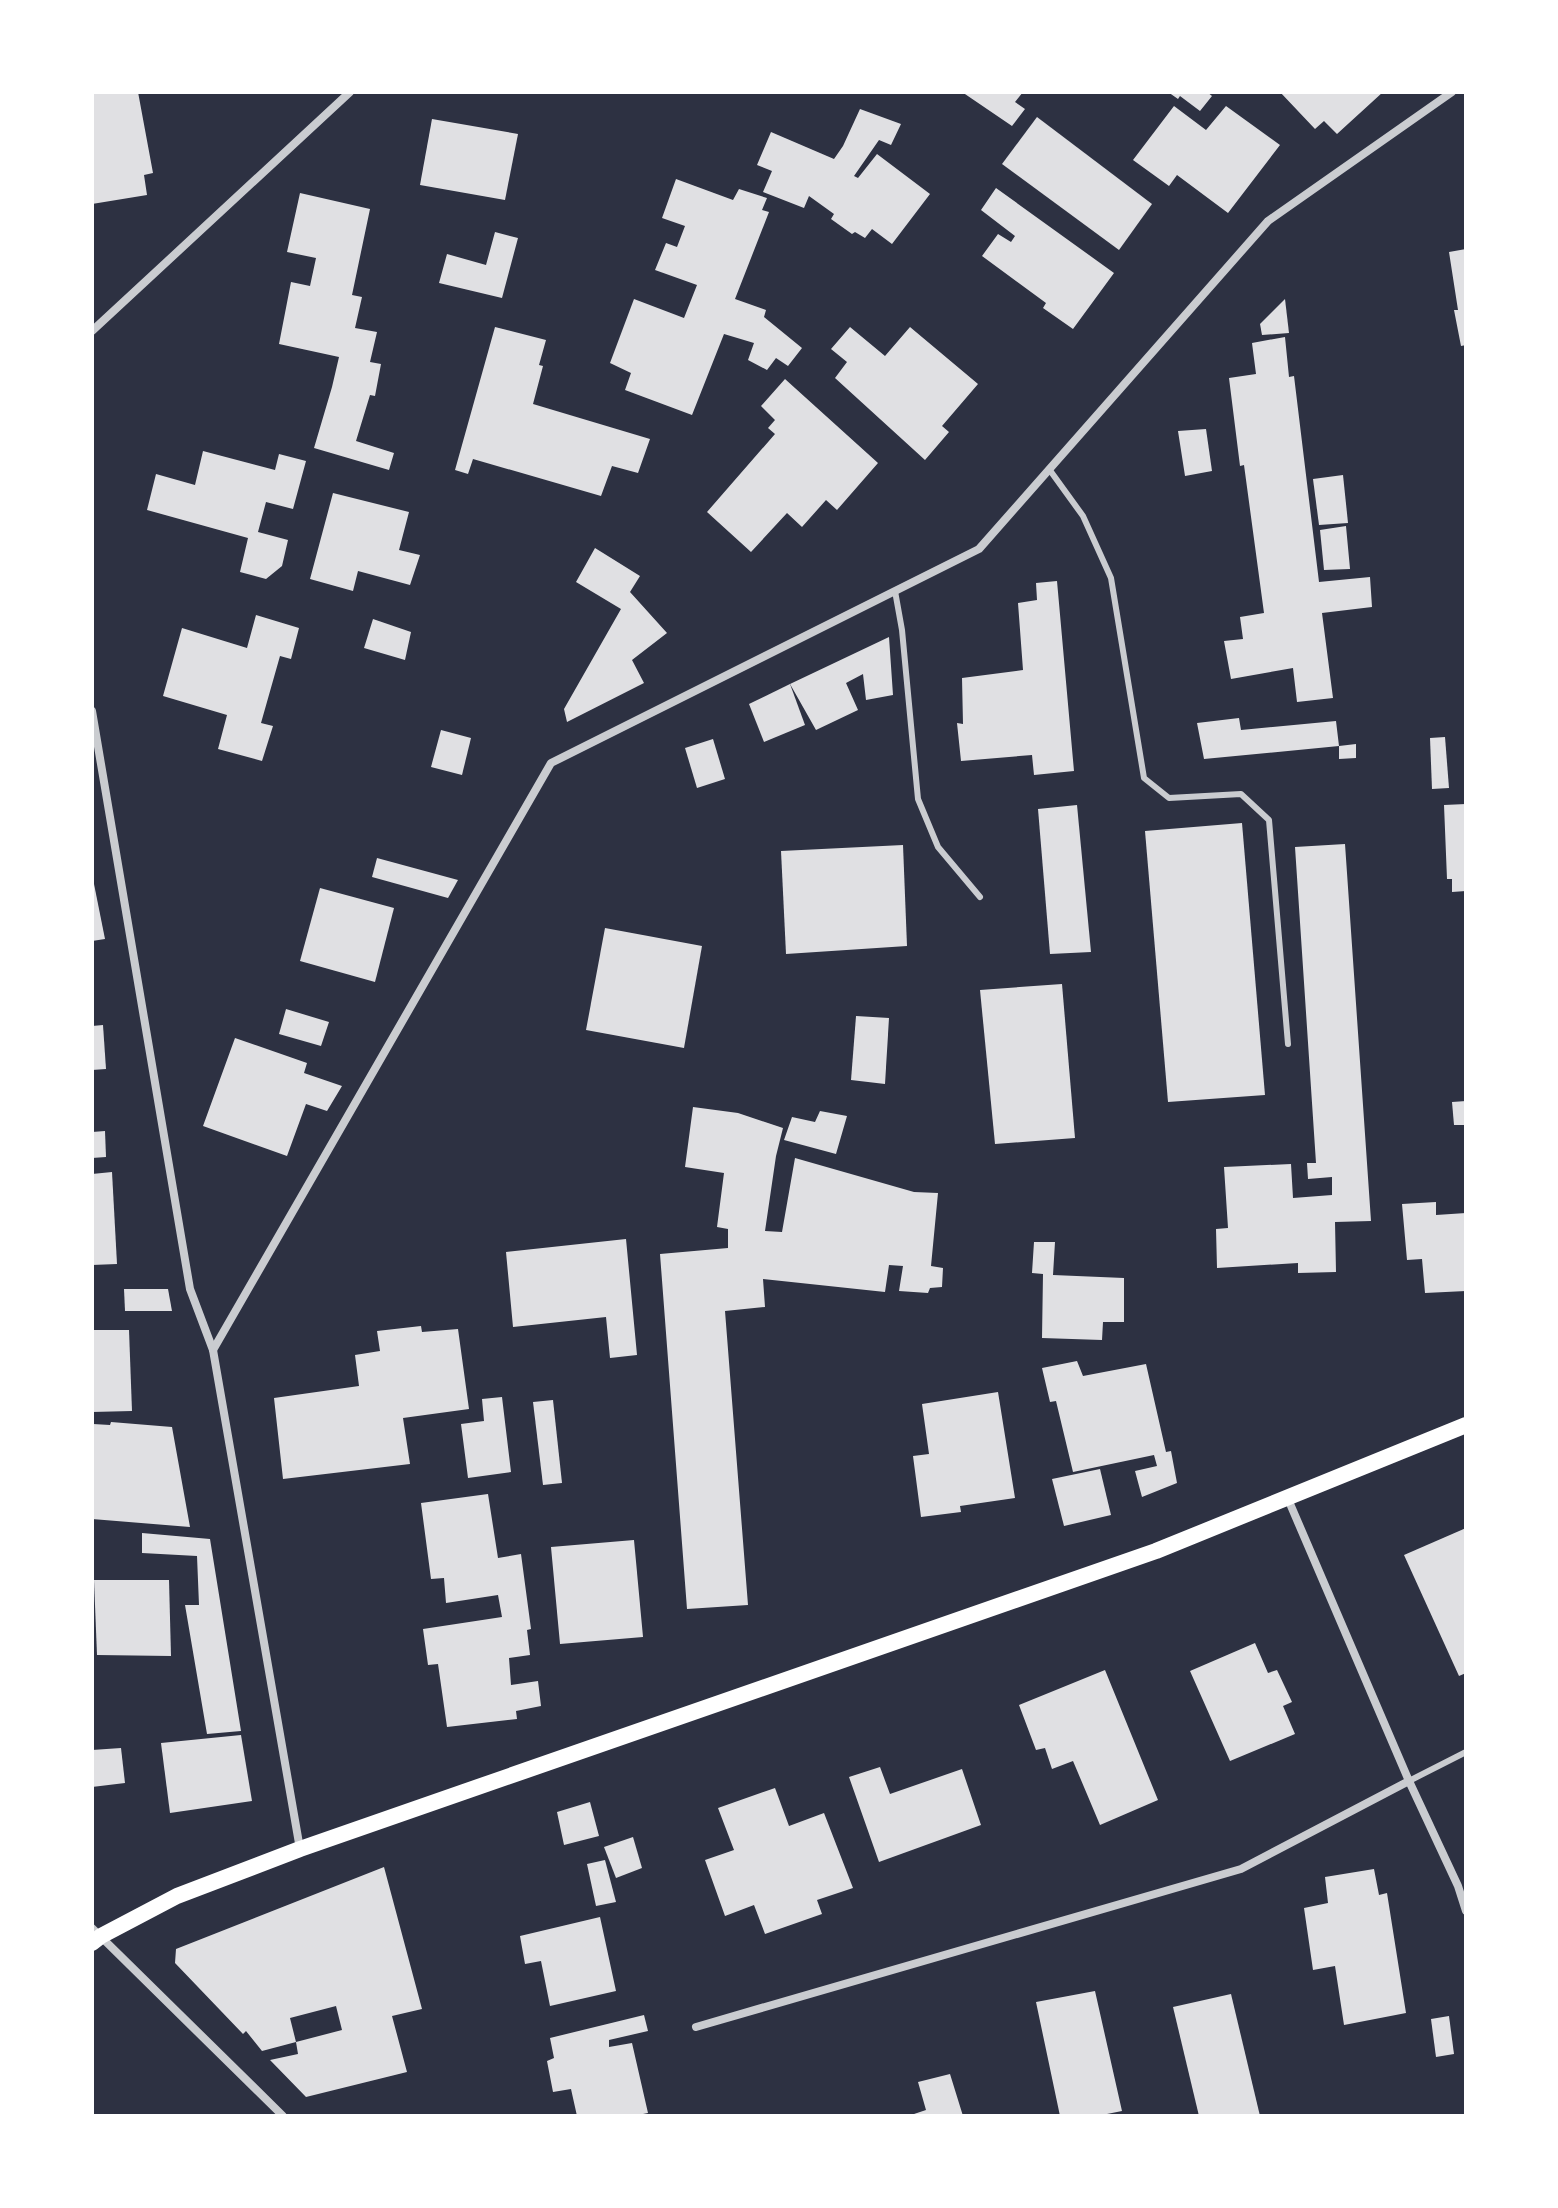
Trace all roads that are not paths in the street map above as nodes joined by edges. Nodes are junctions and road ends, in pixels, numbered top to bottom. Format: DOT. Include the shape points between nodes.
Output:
graph roads {
  1 [pos="350,92"];
  2 [pos="1452,92"];
  3 [pos="92,331"];
  4 [pos="1049,469"];
  5 [pos="895,591"];
  6 [pos="92,711"];
  7 [pos="980,897"];
  8 [pos="1288,1044"];
  9 [pos="213,1350"];
  10 [pos="1466,1425"];
  11 [pos="1288,1499"];
  12 [pos="1466,1752"];
  13 [pos="1409,1781"];
  14 [pos="300,1849"];
  15 [pos="1466,1911"];
  16 [pos="95,1936"];
  17 [pos="696,2027"];
  18 [pos="283,2116"];
  1 -- 3 [label="street"];
  2 -- 4 [label="street" via="1268,221"];
  4 -- 5 [label="street" via="979,549"];
  4 -- 8 [label="lane" via="1083,516 1111,578 1144,778 1169,798 1241,794 1269,820"];
  5 -- 7 [label="lane" via="918,799 938,847"];
  5 -- 9 [label="street" via="551,763"];
  6 -- 9 [label="street" via="190,1289"];
  9 -- 14 [label="street"];
  10 -- 11 [label="main road"];
  11 -- 13 [label="street"];
  11 -- 14 [label="main road" via="1156,1551"];
  12 -- 13 [label="lane"];
  13 -- 15 [label="street"];
  13 -- 17 [label="street" via="1241,1869"];
  14 -- 16 [label="main road" via="177,1896"];
  16 -- 18 [label="street"];
}
